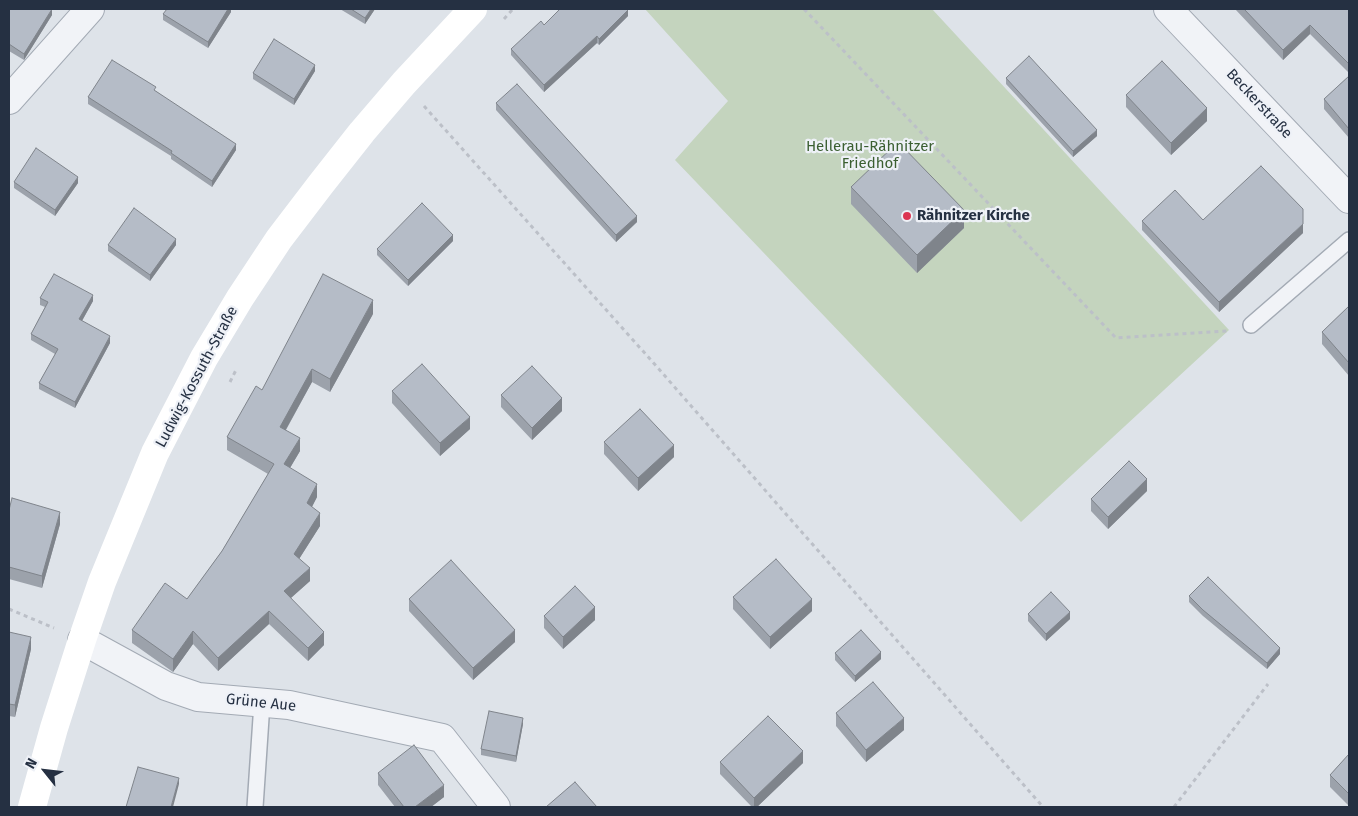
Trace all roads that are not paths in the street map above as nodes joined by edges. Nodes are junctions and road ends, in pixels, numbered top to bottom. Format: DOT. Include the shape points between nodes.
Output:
graph roads {
  1 [pos="90,9"];
  2 [pos="473,9"];
  3 [pos="1168,9"];
  4 [pos="9,100"];
  5 [pos="1349,200"];
  6 [pos="1349,240"];
  7 [pos="1250,325"];
  8 [pos="82,640"];
  9 [pos="262,703"];
  10 [pos="32,807"];
  11 [pos="255,807"];
  12 [pos="496,807"];
  1 -- 4 [label="street"];
  2 -- 8 [label="street, Ludwig-Kossuth-Straße" via="362,132 279,239 240,298 204,358 155,453"];
  3 -- 5 [label="street, Beckerstraße"];
  6 -- 7 [label="lane"];
  8 -- 9 [label="street, Grüne Aue" via="166,686 198,697"];
  8 -- 10 [label="street, Ludwig-Kossuth-Straße"];
  9 -- 11 [label="lane"];
  9 -- 12 [label="street, Grüne Aue" via="289,705 442,738"];
}
